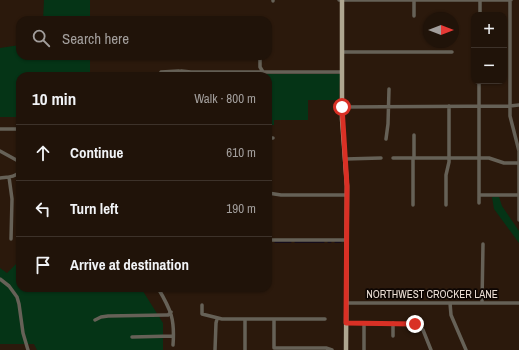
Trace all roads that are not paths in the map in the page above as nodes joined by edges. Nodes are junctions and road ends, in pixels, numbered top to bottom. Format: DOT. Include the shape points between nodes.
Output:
graph roads {
  1 [pos="341,0"];
  2 [pos="414,0"];
  3 [pos="480,0"];
  4 [pos="511,0"];
  5 [pos="480,12"];
  6 [pos="414,16"];
  7 [pos="342,52"];
  8 [pos="452,52"];
  9 [pos="260,60"];
  10 [pos="180,71"];
  11 [pos="510,71"];
  12 [pos="161,72"];
  13 [pos="197,72"];
  14 [pos="263,72"];
  15 [pos="342,72"];
  16 [pos="479,84"];
  17 [pos="389,89"];
  18 [pos="519,105"];
  19 [pos="388,106"];
  20 [pos="448,106"];
  21 [pos="510,106"];
  22 [pos="342,107"];
  23 [pos="479,107"];
  24 [pos="0,129"];
  25 [pos="16,129"];
  26 [pos="414,135"];
  27 [pos="386,139"];
  28 [pos="0,150"];
  29 [pos="381,158"];
  30 [pos="393,158"];
  31 [pos="414,158"];
  32 [pos="448,158"];
  33 [pos="479,158"];
  34 [pos="345,159"];
  35 [pos="16,160"];
  36 [pos="519,163"];
  37 [pos="16,175"];
  38 [pos="9,177"];
  39 [pos="0,178"];
  40 [pos="272,194"];
  41 [pos="347,195"];
  42 [pos="479,195"];
  43 [pos="518,195"];
  44 [pos="480,203"];
  45 [pos="413,205"];
  46 [pos="446,205"];
  47 [pos="519,220"];
  48 [pos="10,239"];
  49 [pos="272,240"];
  50 [pos="347,240"];
  51 [pos="483,244"];
  52 [pos="0,279"];
  53 [pos="160,292"];
  54 [pos="519,302"];
  55 [pos="346,303"];
  56 [pos="450,303"];
  57 [pos="482,303"];
  58 [pos="202,305"];
  59 [pos="170,312"];
  60 [pos="217,318"];
  61 [pos="274,319"];
  62 [pos="325,319"];
  63 [pos="95,320"];
  64 [pos="245,320"];
  65 [pos="346,323"];
  66 [pos="364,323"];
  67 [pos="393,323"];
  68 [pos="132,336"];
  69 [pos="173,336"];
  70 [pos="393,336"];
  71 [pos="173,345"];
  72 [pos="274,349"];
  73 [pos="304,349"];
  74 [pos="28,350"];
  75 [pos="215,350"];
  76 [pos="245,350"];
  77 [pos="332,350"];
  78 [pos="346,350"];
  79 [pos="364,350"];
  80 [pos="431,350"];
  81 [pos="466,350"];
  1 -- 2 [label="street"];
  1 -- 7 [label="main road"];
  2 -- 3 [label="street"];
  2 -- 6 [label="street"];
  3 -- 4 [label="street"];
  3 -- 5 [label="street"];
  4 -- 11 [label="street"];
  7 -- 8 [label="street"];
  7 -- 15 [label="main road"];
  9 -- 14 [label="street"];
  10 -- 12 [label="street"];
  10 -- 13 [label="street"];
  11 -- 21 [label="street"];
  14 -- 15 [label="street"];
  15 -- 22 [label="main road"];
  16 -- 23 [label="street"];
  17 -- 19 [label="street"];
  18 -- 21 [label="street"];
  19 -- 20 [label="street"];
  19 -- 22 [label="street"];
  19 -- 27 [label="street"];
  20 -- 23 [label="street"];
  20 -- 32 [label="street"];
  21 -- 23 [label="street"];
  21 -- 36 [label="street"];
  22 -- 34 [label="main road"];
  23 -- 33 [label="street"];
  24 -- 25 [label="street"];
  26 -- 31 [label="street"];
  28 -- 35 [label="street"];
  29 -- 34 [label="street"];
  30 -- 31 [label="street"];
  31 -- 32 [label="street"];
  31 -- 45 [label="street"];
  32 -- 33 [label="street"];
  32 -- 46 [label="street"];
  33 -- 36 [label="street"];
  33 -- 42 [label="street"];
  34 -- 41 [label="main road"];
  36 -- 43 [label="street"];
  37 -- 38 [label="street"];
  38 -- 39 [label="street"];
  38 -- 48 [label="street" via="12,199"];
  40 -- 41 [label="street"];
  41 -- 50 [label="main road"];
  42 -- 43 [label="street"];
  42 -- 44 [label="street"];
  43 -- 47 [label="street"];
  49 -- 50 [label="street"];
  50 -- 55 [label="main road"];
  51 -- 57 [label="street"];
  52 -- 74 [label="street" via="10,286 17,297"];
  53 -- 59 [label="street"];
  54 -- 57 [label="street, NORTHWEST CROCKER LANE"];
  55 -- 56 [label="street, NORTHWEST CROCKER LANE"];
  55 -- 65 [label="main road"];
  56 -- 57 [label="street, NORTHWEST CROCKER LANE"];
  56 -- 81 [label="street" via="451,315"];
  58 -- 60 [label="street" via="202,314"];
  59 -- 63 [label="street" via="168,315 108,316"];
  59 -- 69 [label="street"];
  60 -- 64 [label="street"];
  60 -- 75 [label="street"];
  61 -- 62 [label="street"];
  61 -- 64 [label="street"];
  61 -- 72 [label="street"];
  64 -- 76 [label="street"];
  65 -- 66 [label="street"];
  65 -- 78 [label="main road"];
  66 -- 67 [label="street"];
  66 -- 79 [label="street"];
  67 -- 70 [label="street"];
  67 -- 80 [label="street" via="418,325 424,331"];
  68 -- 69 [label="street"];
  69 -- 71 [label="street"];
  72 -- 73 [label="street"];
  73 -- 77 [label="street"];
}
